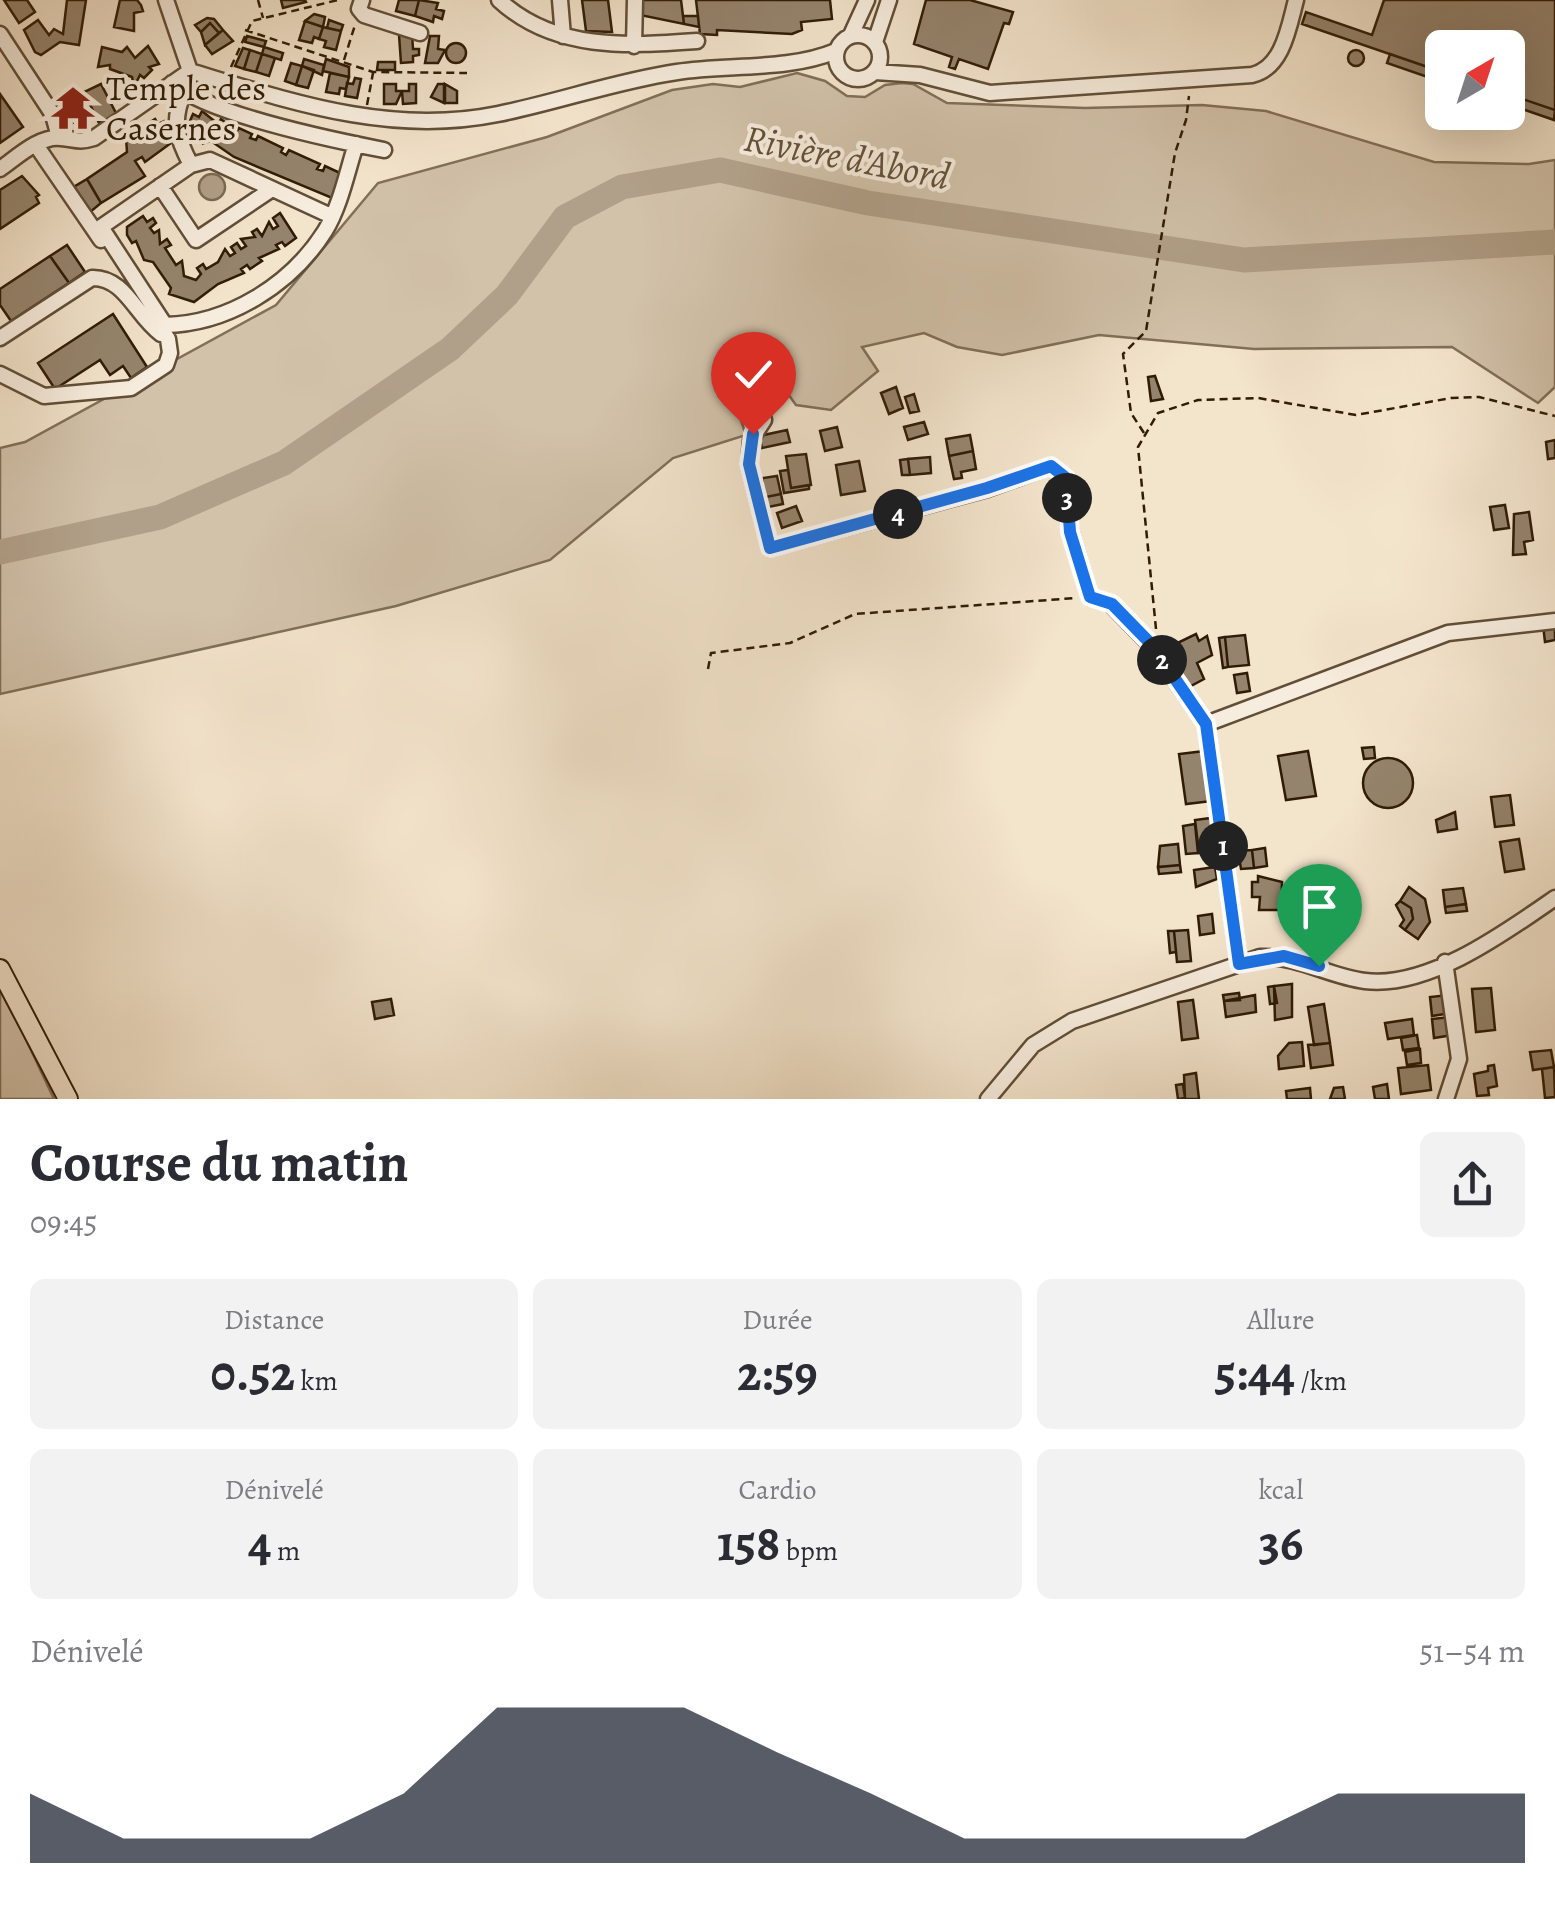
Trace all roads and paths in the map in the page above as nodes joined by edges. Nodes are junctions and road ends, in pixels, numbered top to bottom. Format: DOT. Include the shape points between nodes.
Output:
graph roads {
  1 [pos="166,0"];
  2 [pos="258,0"];
  3 [pos="338,0"];
  4 [pos="499,0"];
  5 [pos="523,0"];
  6 [pos="560,0"];
  7 [pos="634,0"];
  8 [pos="867,0"];
  9 [pos="889,0"];
  10 [pos="1296,0"];
  11 [pos="360,5"];
  12 [pos="263,18"];
  13 [pos="523,18"];
  14 [pos="246,30"];
  15 [pos="420,33"];
  16 [pos="0,34"];
  17 [pos="851,35"];
  18 [pos="562,36"];
  19 [pos="697,41"];
  20 [pos="634,46"];
  21 [pos="878,48"];
  22 [pos="836,50"];
  23 [pos="793,61"];
  24 [pos="344,62"];
  25 [pos="839,70"];
  26 [pos="190,71"];
  27 [pos="373,72"];
  28 [pos="875,72"];
  29 [pos="467,73"];
  30 [pos="920,75"];
  31 [pos="1190,79"];
  32 [pos="225,81"];
  33 [pos="178,88"];
  34 [pos="364,119"];
  35 [pos="59,137"];
  36 [pos="36,144"];
  37 [pos="356,144"];
  38 [pos="384,150"];
  39 [pos="191,165"];
  40 [pos="0,169"];
  41 [pos="160,186"];
  42 [pos="272,189"];
  43 [pos="331,216"];
  44 [pos="0,338"];
  45 [pos="168,338"];
  46 [pos="0,374"];
  47 [pos="762,414"];
  48 [pos="1555,416"];
  49 [pos="1144,433"];
  50 [pos="1090,597"];
  51 [pos="1112,604"];
  52 [pos="1555,621"];
  53 [pos="1152,645"];
  54 [pos="708,668"];
  55 [pos="1206,724"];
  56 [pos="1555,898"];
  57 [pos="1445,962"];
  58 [pos="1239,964"];
  59 [pos="0,969"];
  60 [pos="68,1099"];
  61 [pos="988,1099"];
  62 [pos="1446,1099"];
  1 -- 26 [label="street"];
  2 -- 12 [label="path"];
  3 -- 12 [label="path"];
  4 -- 13 [label="street"];
  5 -- 13 [label="street"];
  6 -- 18 [label="street"];
  7 -- 20 [label="street"];
  8 -- 17 [label="street"];
  9 -- 21 [label="street"];
  10 -- 31 [label="street" via="1279,53 1261,73"];
  11 -- 15 [label="street" via="364,15"];
  11 -- 24 [label="path"];
  12 -- 14 [label="path"];
  13 -- 18 [label="street"];
  14 -- 24 [label="path"];
  14 -- 32 [label="path"];
  16 -- 35 [label="street" via="53,115"];
  17 -- 21 [label="street"];
  17 -- 22 [label="street"];
  18 -- 20 [label="street"];
  19 -- 20 [label="street"];
  21 -- 28 [label="street"];
  21 -- 30 [label="street"];
  22 -- 23 [label="street"];
  22 -- 25 [label="street"];
  23 -- 25 [label="street"];
  23 -- 34 [label="street" via="677,72 498,114"];
  24 -- 27 [label="path"];
  25 -- 28 [label="street" via="856,80"];
  26 -- 32 [label="street"];
  26 -- 33 [label="street"];
  27 -- 29 [label="path"];
  27 -- 34 [label="path"];
  28 -- 30 [label="street"];
  30 -- 31 [label="street" via="990,93"];
  31 -- 49 [label="path" via="1146,331 1123,354 1131,413"];
  32 -- 34 [label="street"];
  33 -- 35 [label="street" via="94,138 76,144"];
  33 -- 37 [label="street" via="306,134"];
  33 -- 39 [label="street" via="175,134"];
  35 -- 36 [label="street"];
  36 -- 40 [label="street"];
  36 -- 45 [label="street"];
  37 -- 38 [label="street"];
  37 -- 43 [label="street"];
  39 -- 41 [label="street"];
  39 -- 42 [label="street" via="210,160"];
  41 -- 42 [label="street" via="196,240"];
  41 -- 43 [label="street" via="101,226 165,325 200,324 248,303 291,271"];
  42 -- 43 [label="street"];
  44 -- 45 [label="street" via="92,278 108,278 143,321"];
  45 -- 46 [label="street" via="166,365 131,388 44,396"];
  47 -- 50 [label="street" via="750,440 749,464 770,548 1051,466 1066,478 1070,532"];
  48 -- 49 [label="path" via="1480,398 1356,415 1258,398 1198,400 1158,412"];
  49 -- 53 [label="path" via="1138,446 1158,622"];
  50 -- 54 [label="path" via="856,614 790,643 711,653"];
  51 -- 53 [label="street"];
  52 -- 55 [label="street" via="1448,634"];
  53 -- 55 [label="street"];
  55 -- 58 [label="street"];
  56 -- 57 [label="street" via="1484,947"];
  57 -- 58 [label="street" via="1397,980 1370,982 1284,956"];
  57 -- 62 [label="street" via="1459,1059"];
  58 -- 61 [label="street" via="1072,1021 1034,1045"];
  59 -- 60 [label="main road"];
}
